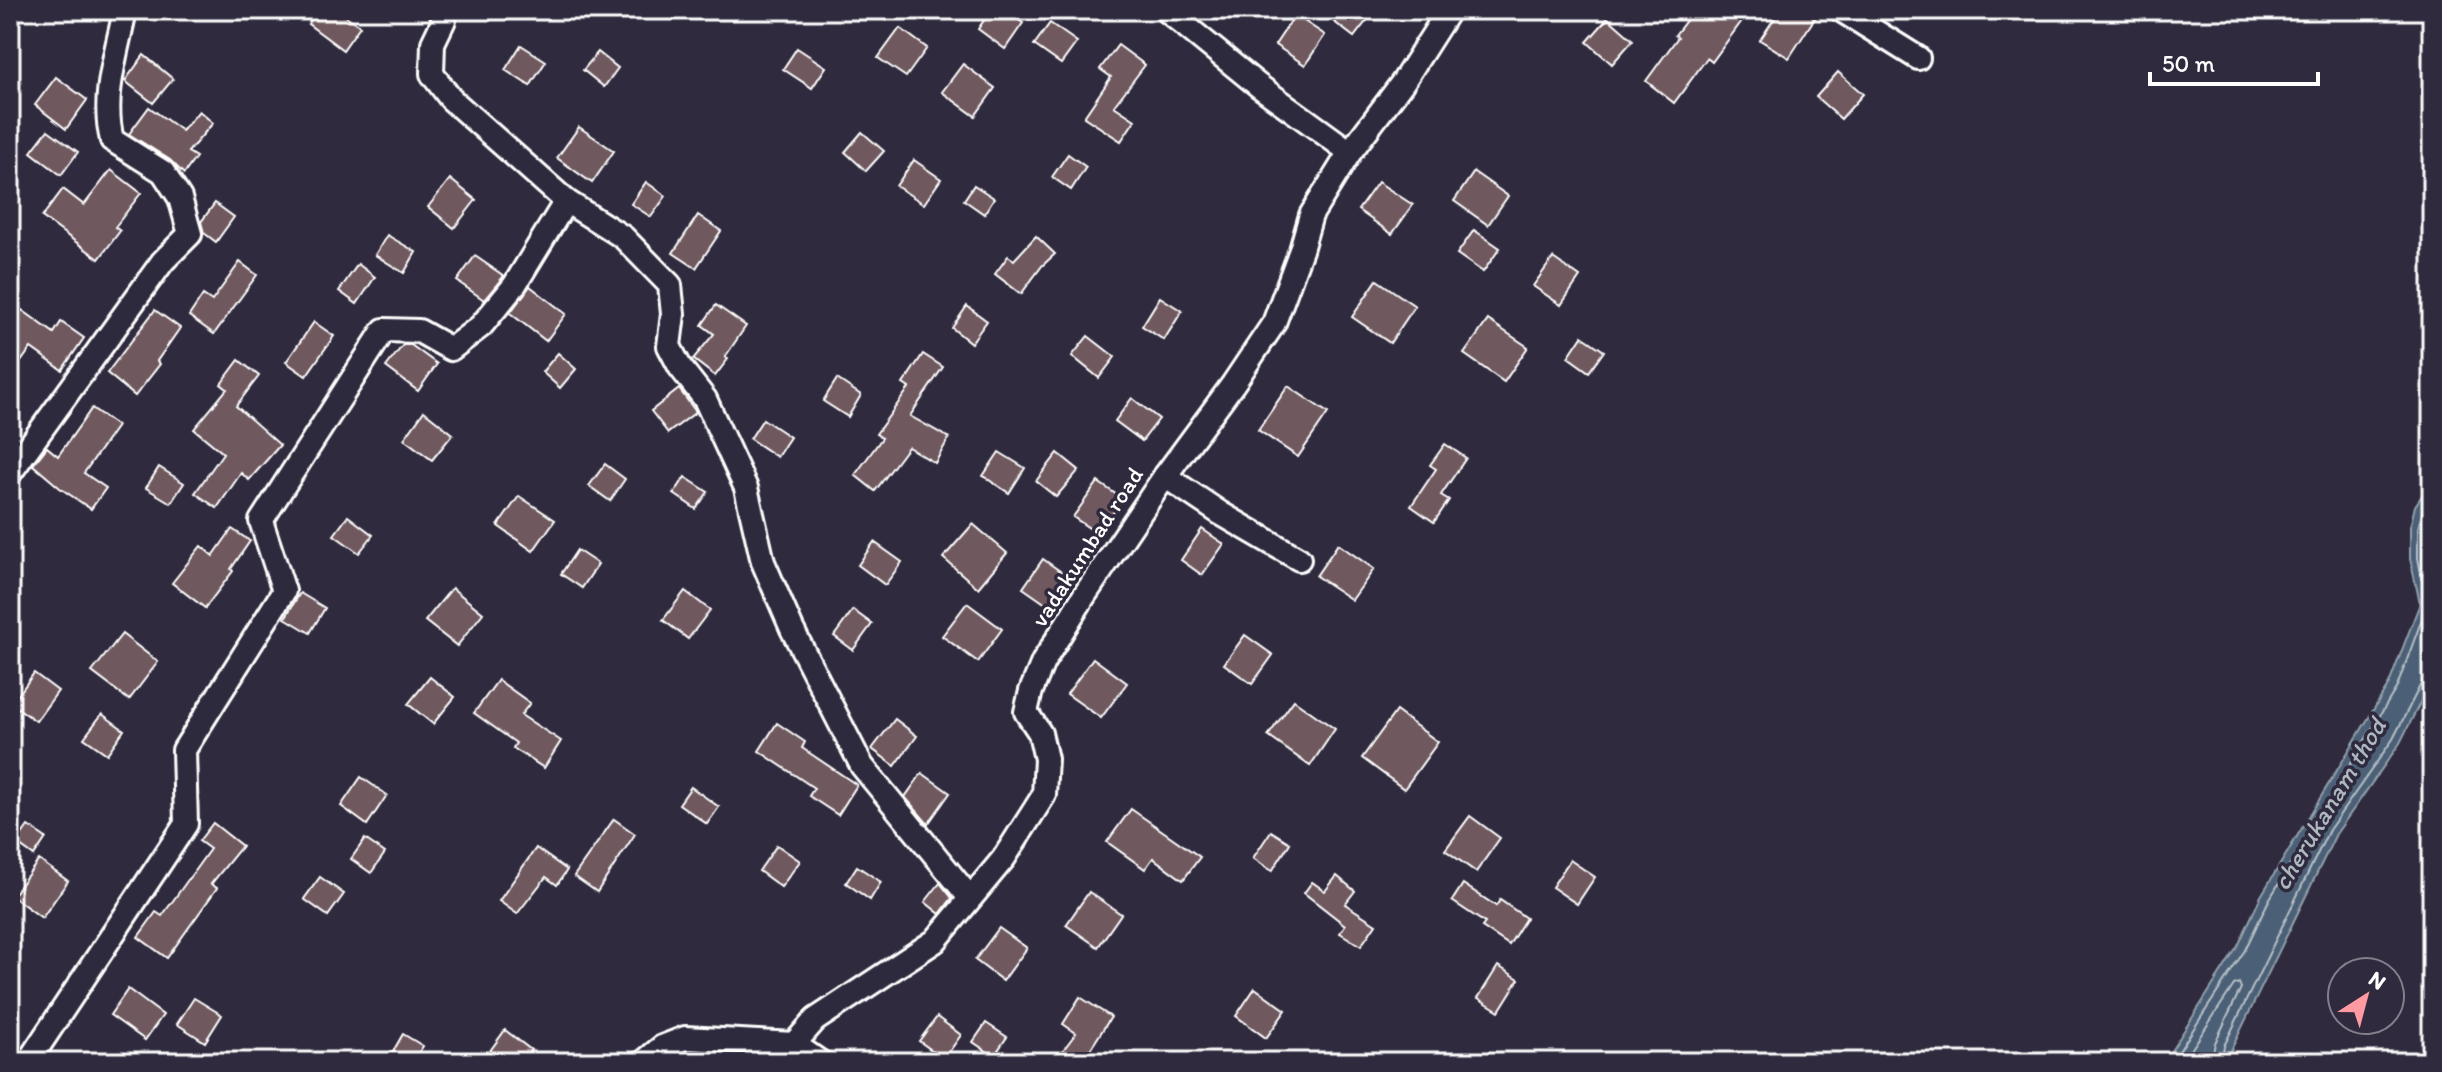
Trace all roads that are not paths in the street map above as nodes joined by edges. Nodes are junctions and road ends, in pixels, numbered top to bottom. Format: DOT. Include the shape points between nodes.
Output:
graph roads {
  1 [pos="125,10"];
  2 [pos="441,10"];
  3 [pos="1166,10"];
  4 [pos="1449,10"];
  5 [pos="1841,10"];
  6 [pos="1918,58"];
  7 [pos="1350,152"];
  8 [pos="566,201"];
  9 [pos="10,473"];
  10 [pos="1165,476"];
  11 [pos="1299,559"];
  12 [pos="970,898"];
  13 [pos="794,1044"];
  14 [pos="10,1052"];
  15 [pos="22,1062"];
  16 [pos="28,1062"];
  17 [pos="644,1062"];
  18 [pos="820,1062"];
  1 -- 9 [label="street" via="109,92 112,140 163,172 180,198 190,234 163,261"];
  2 -- 8 [label="street" via="444,20 433,43 432,74 451,99"];
  3 -- 7 [label="street"];
  4 -- 7 [label="street, vadakumbad road"];
  5 -- 6 [label="street"];
  7 -- 10 [label="street, vadakumbad road" via="1311,215 1274,323"];
  8 -- 12 [label="street" via="623,237 670,285 669,346 705,399 746,488 763,562 792,629 862,766"];
  8 -- 16 [label="street" via="514,286 481,326 451,349 419,331 384,330 261,521 284,591 184,750 186,824"];
  10 -- 11 [label="street"];
  10 -- 12 [label="street, vadakumbad road" via="1043,662 1026,712 1040,733 1046,759 1044,795 1004,858"];
  12 -- 13 [label="street, vadakumbad road" via="935,941 815,1020"];
  13 -- 17 [label="street" via="685,1038"];
  13 -- 18 [label="street"];
  14 -- 15 [label="street"];
}
